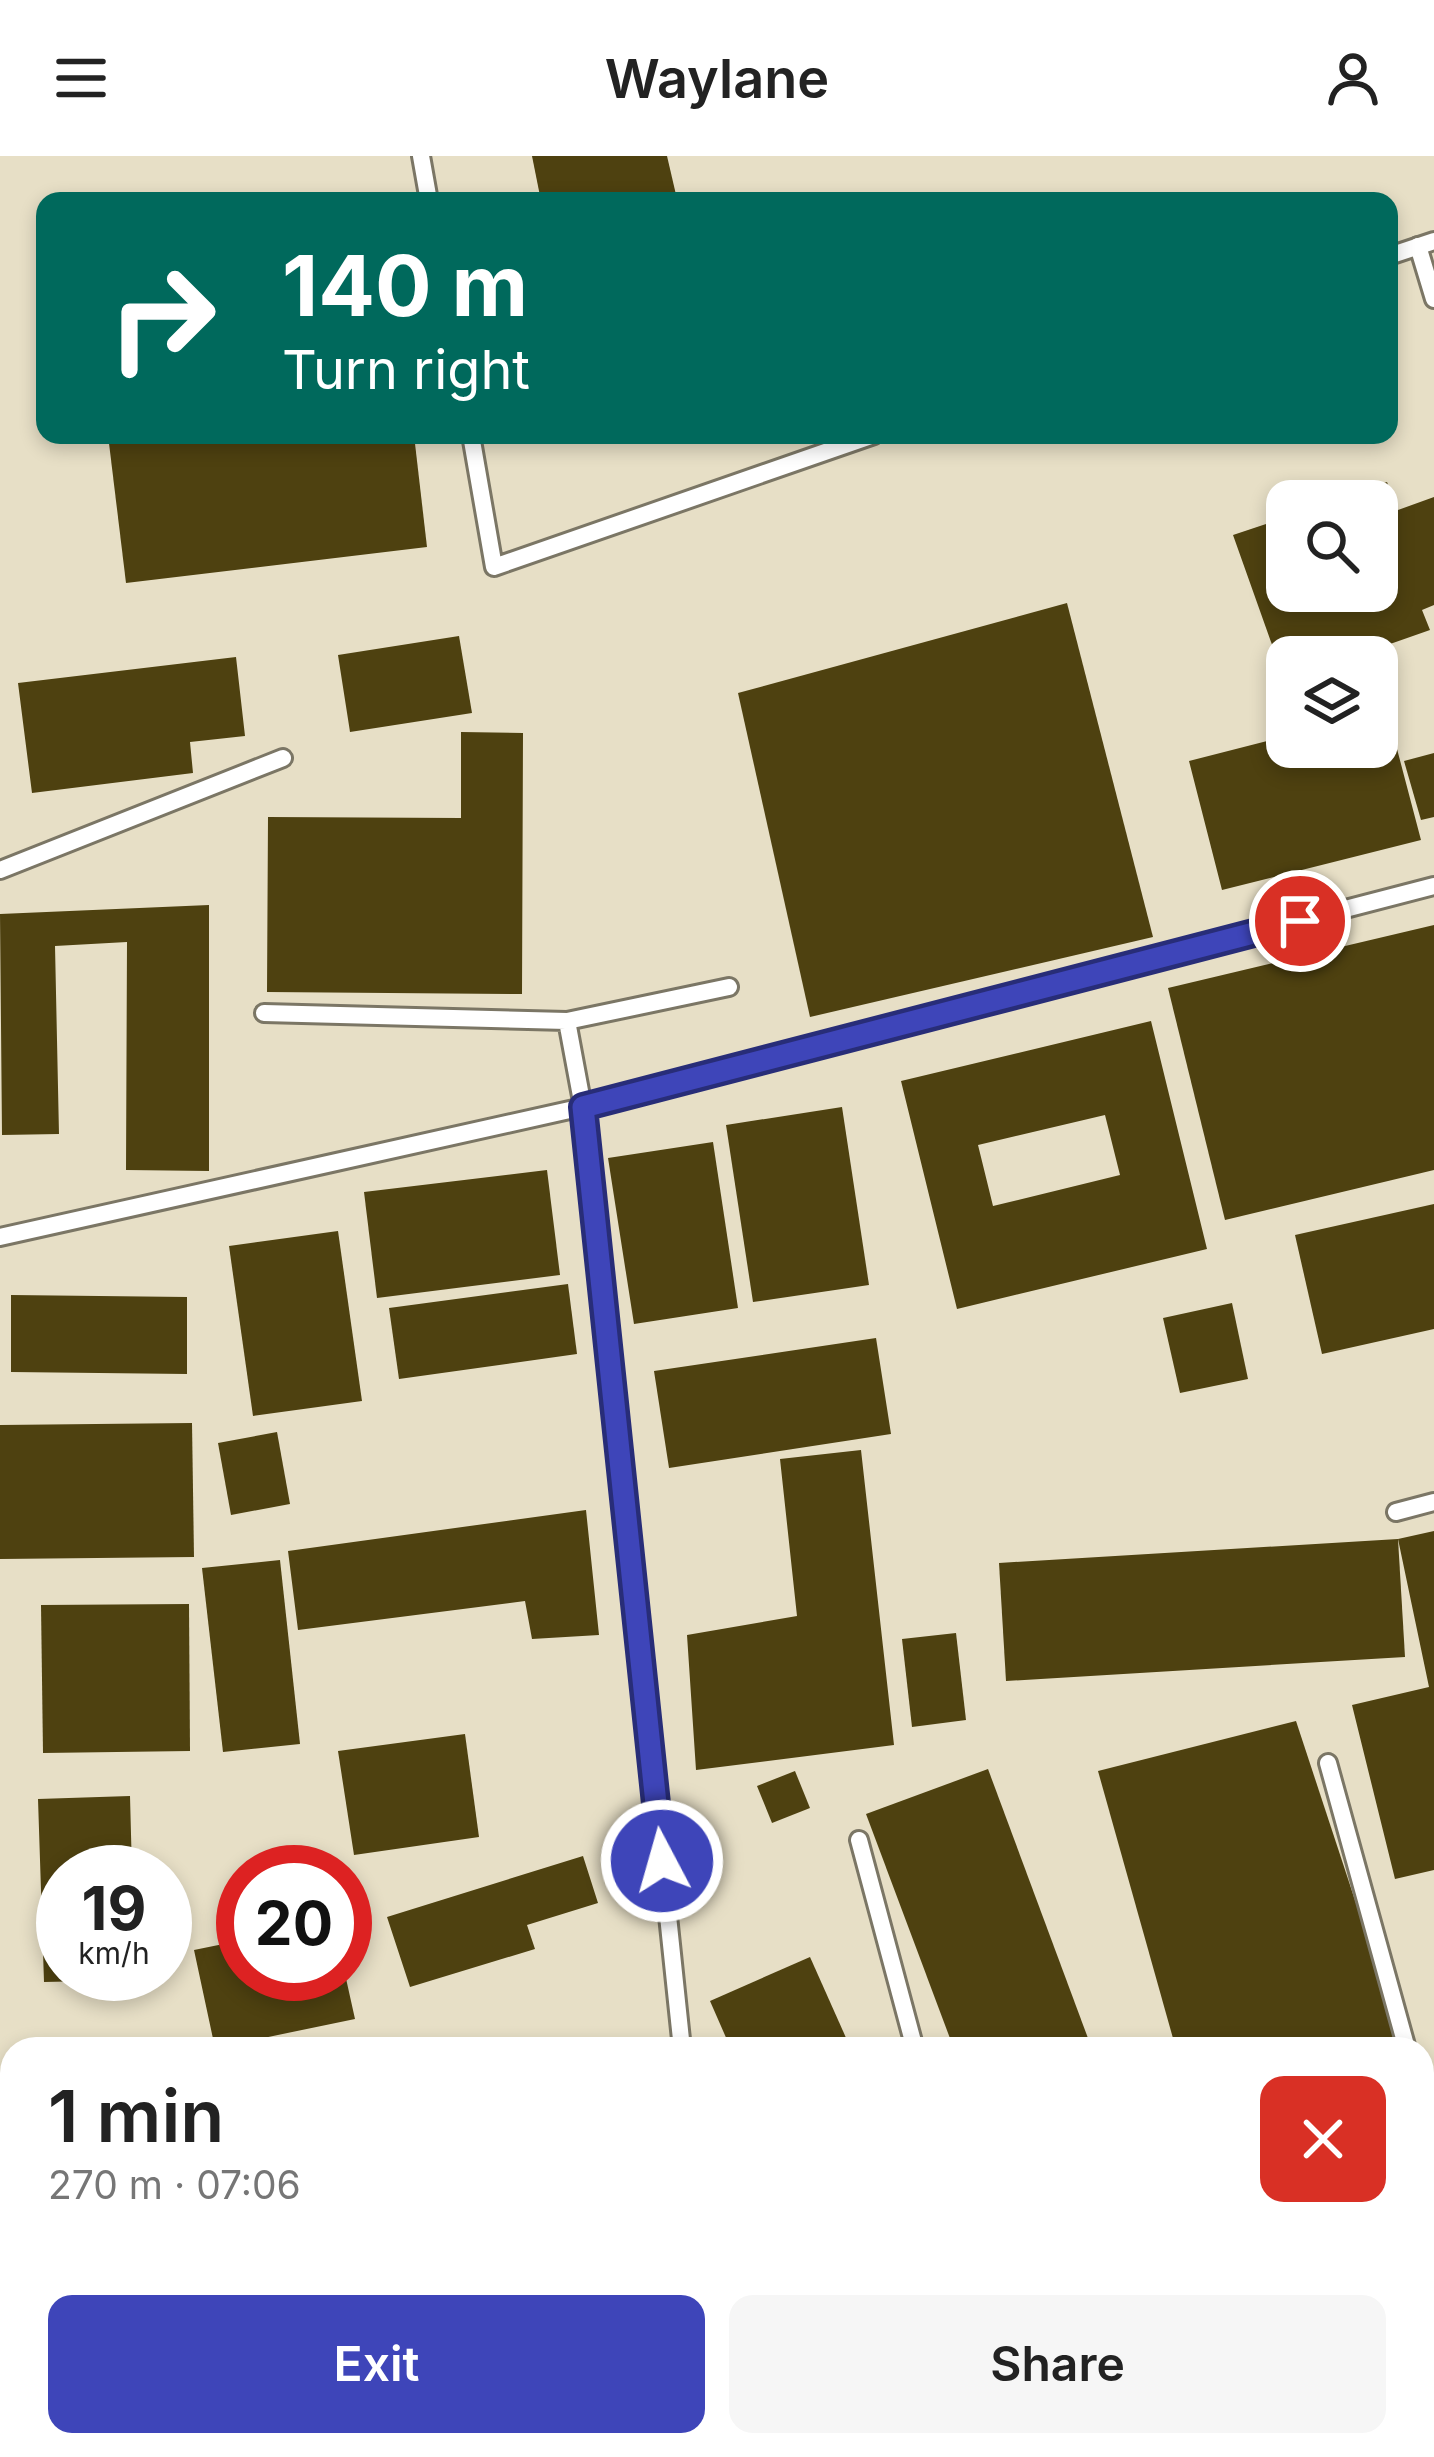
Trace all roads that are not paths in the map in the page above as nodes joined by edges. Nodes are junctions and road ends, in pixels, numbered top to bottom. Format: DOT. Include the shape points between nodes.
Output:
graph roads {
  1 [pos="421,156"];
  2 [pos="427,192"];
  3 [pos="1426,243"];
  4 [pos="1434,299"];
  5 [pos="473,444"];
  6 [pos="848,444"];
  7 [pos="283,758"];
  8 [pos="0,870"];
  9 [pos="1434,886"];
  10 [pos="729,987"];
  11 [pos="264,1013"];
  12 [pos="568,1021"];
  13 [pos="583,1107"];
  14 [pos="0,1237"];
  15 [pos="1434,1502"];
  16 [pos="1396,1512"];
  17 [pos="1328,1763"];
  18 [pos="859,1840"];
  19 [pos="681,2037"];
  20 [pos="912,2037"];
  21 [pos="1404,2037"];
  1 -- 2 [label="lane"];
  3 -- 4 [label="lane"];
  5 -- 6 [label="lane" via="494,567"];
  7 -- 8 [label="lane"];
  9 -- 13 [label="lane"];
  10 -- 12 [label="lane"];
  11 -- 12 [label="lane"];
  12 -- 13 [label="lane"];
  13 -- 14 [label="lane"];
  13 -- 19 [label="lane"];
  15 -- 16 [label="lane"];
  17 -- 21 [label="lane"];
  18 -- 20 [label="lane"];
}
